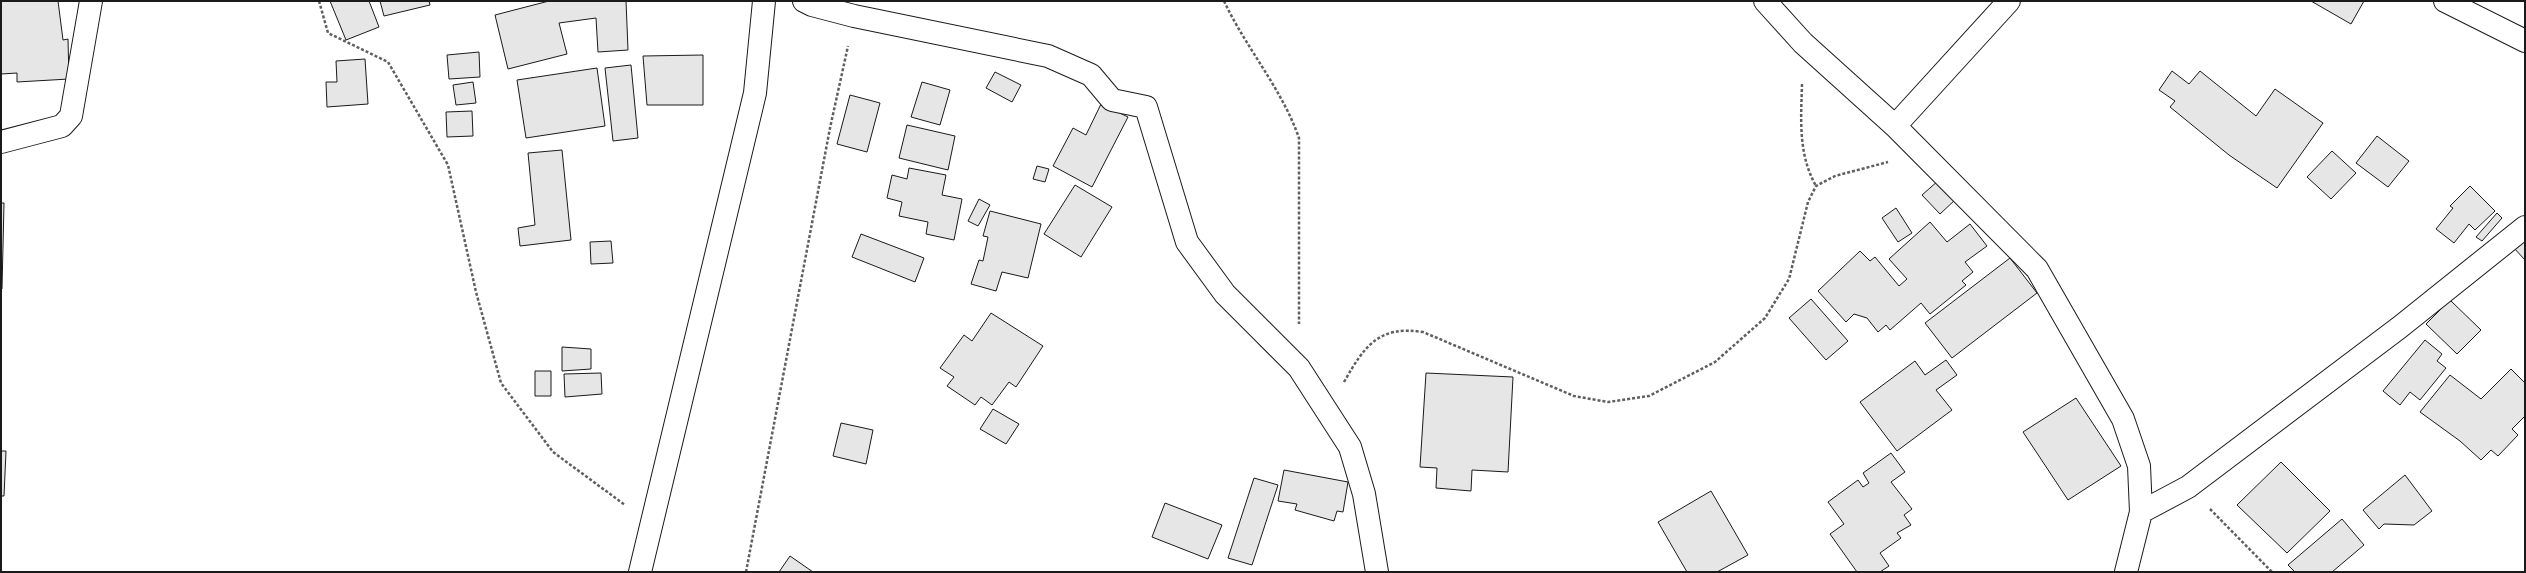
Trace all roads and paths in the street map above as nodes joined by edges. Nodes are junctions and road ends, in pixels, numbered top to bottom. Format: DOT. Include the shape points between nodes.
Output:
graph roads {
  1 [pos="91,1"];
  2 [pos="319,1"];
  3 [pos="764,1"];
  4 [pos="804,1"];
  5 [pos="1224,1"];
  6 [pos="1765,1"];
  7 [pos="2009,1"];
  8 [pos="2445,1"];
  9 [pos="854,16"];
  10 [pos="2525,41"];
  11 [pos="1803,43"];
  12 [pos="1895,126"];
  13 [pos="1,142"];
  14 [pos="1921,152"];
  15 [pos="1816,186"];
  16 [pos="2525,227"];
  17 [pos="1299,368"];
  18 [pos="1328,410"];
  19 [pos="2188,487"];
  20 [pos="2141,512"];
  21 [pos="650,524"];
  22 [pos="643,570"];
  23 [pos="746,572"];
  24 [pos="1377,572"];
  25 [pos="2126,572"];
  26 [pos="2272,572"];
  1 -- 13 [label="street" via="70,116 62,126"];
  2 -- 21 [label="path" via="328,33 388,62 448,165 476,292 501,383 553,452"];
  3 -- 21 [label="street" via="755,93"];
  4 -- 9 [label="street"];
  5 -- 17 [label="path" via="1233,21 1291,116 1299,138"];
  6 -- 11 [label="street"];
  7 -- 12 [label="street"];
  8 -- 10 [label="street"];
  9 -- 17 [label="street" via="1048,56 1090,75 1112,100 1146,107 1187,242 1224,294"];
  9 -- 23 [label="path" via="830,128"];
  11 -- 12 [label="street"];
  11 -- 15 [label="path" via="1802,141 1804,160"];
  12 -- 14 [label="street"];
  14 -- 15 [label="path" via="1835,176"];
  14 -- 20 [label="street" via="2037,269 2123,419 2139,466"];
  15 -- 18 [label="path" via="1808,202 1789,279 1765,318 1715,362 1649,396 1608,402 1574,396 1423,332 1405,329 1385,334 1363,351"];
  16 -- 19 [label="street" via="2400,327"];
  17 -- 18 [label="street"];
  18 -- 24 [label="street" via="1350,447 1364,494"];
  19 -- 20 [label="street"];
  19 -- 26 [label="path"];
  20 -- 25 [label="street"];
  21 -- 22 [label="street"];
}
